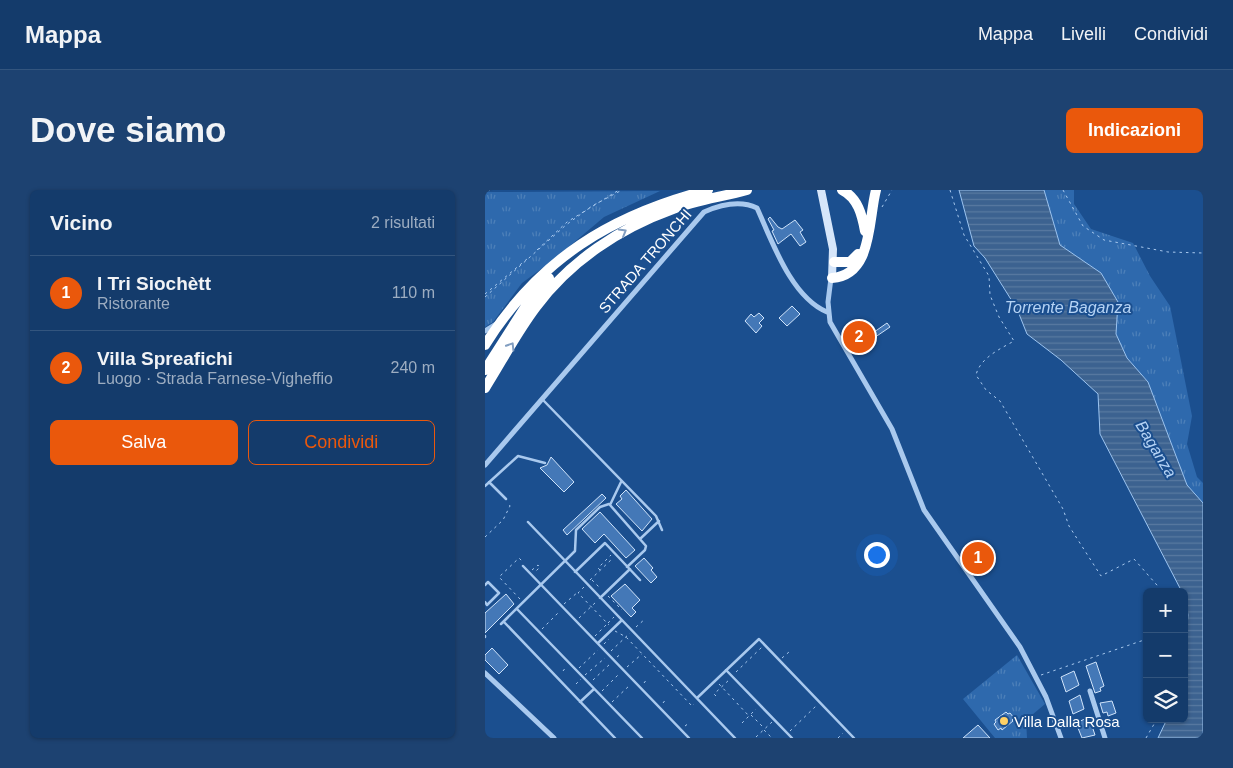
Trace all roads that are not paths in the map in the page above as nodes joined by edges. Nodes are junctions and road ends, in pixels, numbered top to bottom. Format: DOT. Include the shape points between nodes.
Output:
graph roads {
  1 [pos="709,190"];
  2 [pos="747,190"];
  3 [pos="821,190"];
  4 [pos="842,190"];
  5 [pos="876,190"];
  6 [pos="603,232"];
  7 [pos="834,262"];
  8 [pos="831,278"];
  9 [pos="827,312"];
  10 [pos="502,318"];
  11 [pos="485,331"];
  12 [pos="485,345"];
  13 [pos="485,370"];
  14 [pos="485,388"];
  15 [pos="541,399"];
  16 [pos="545,463"];
  17 [pos="485,464"];
  18 [pos="489,482"];
  19 [pos="621,482"];
  20 [pos="485,486"];
  21 [pos="506,499"];
  22 [pos="609,504"];
  23 [pos="659,521"];
  24 [pos="528,522"];
  25 [pos="662,530"];
  26 [pos="641,538"];
  27 [pos="565,561"];
  28 [pos="524,565"];
  29 [pos="628,568"];
  30 [pos="575,572"];
  31 [pos="640,580"];
  32 [pos="541,584"];
  33 [pos="485,585"];
  34 [pos="600,598"];
  35 [pos="485,602"];
  36 [pos="517,608"];
  37 [pos="622,620"];
  38 [pos="504,622"];
  39 [pos="501,624"];
  40 [pos="599,643"];
  41 [pos="727,670"];
  42 [pos="485,673"];
  43 [pos="594,688"];
  44 [pos="1090,691"];
  45 [pos="697,698"];
  46 [pos="580,702"];
  47 [pos="554,738"];
  48 [pos="615,738"];
  49 [pos="642,738"];
  50 [pos="689,738"];
  51 [pos="735,738"];
  52 [pos="792,738"];
  53 [pos="854,738"];
  54 [pos="1061,738"];
  55 [pos="1105,738"];
  1 -- 6 [label="highway" via="650,207"];
  14 -- 2 [label="highway, one-way" via="535,308 569,270 594,250 621,232 675,208"];
  3 -- 7 [label="street"];
  4 -- 7 [label="highway" via="856,203 865,231 862,249 855,259"];
  5 -- 8 [label="highway" via="865,250 846,275"];
  6 -- 10 [label="highway" via="567,253"];
  6 -- 13 [label="highway" via="542,284"];
  7 -- 8 [label="street"];
  8 -- 9 [label="street"];
  9 -- 15 [label="street, STRADA TRONCHI" via="816,306 788,275 757,208 743,204 717,207 704,212 694,222"];
  9 -- 54 [label="street" via="892,429 931,523 1006,625 1036,677"];
  10 -- 11 [label="street"];
  10 -- 12 [label="highway"];
  15 -- 17 [label="street, STRADA TRONCHI"];
  15 -- 19 [label="lane"];
  16 -- 18 [label="lane" via="518,456"];
  18 -- 20 [label="lane"];
  18 -- 21 [label="lane"];
  19 -- 22 [label="lane"];
  19 -- 23 [label="lane"];
  22 -- 26 [label="lane"];
  22 -- 27 [label="lane" via="601,507 577,530 575,551"];
  23 -- 25 [label="lane"];
  23 -- 26 [label="lane"];
  24 -- 27 [label="lane"];
  26 -- 29 [label="lane" via="646,549"];
  27 -- 30 [label="lane"];
  27 -- 32 [label="lane"];
  28 -- 32 [label="lane"];
  29 -- 30 [label="lane" via="605,543"];
  29 -- 31 [label="lane"];
  29 -- 34 [label="lane"];
  30 -- 34 [label="lane"];
  32 -- 36 [label="lane"];
  32 -- 40 [label="lane"];
  33 -- 35 [label="lane" via="488,582 499,593 487,605"];
  34 -- 37 [label="lane"];
  36 -- 38 [label="lane"];
  36 -- 43 [label="lane"];
  37 -- 40 [label="lane"];
  37 -- 45 [label="lane"];
  38 -- 39 [label="lane"];
  38 -- 46 [label="lane"];
  40 -- 50 [label="lane"];
  41 -- 45 [label="lane"];
  41 -- 52 [label="lane"];
  41 -- 53 [label="lane" via="759,639"];
  42 -- 47 [label="street"];
  43 -- 46 [label="lane"];
  43 -- 49 [label="lane"];
  44 -- 55 [label="street"];
  45 -- 51 [label="lane"];
  46 -- 48 [label="lane"];
}
